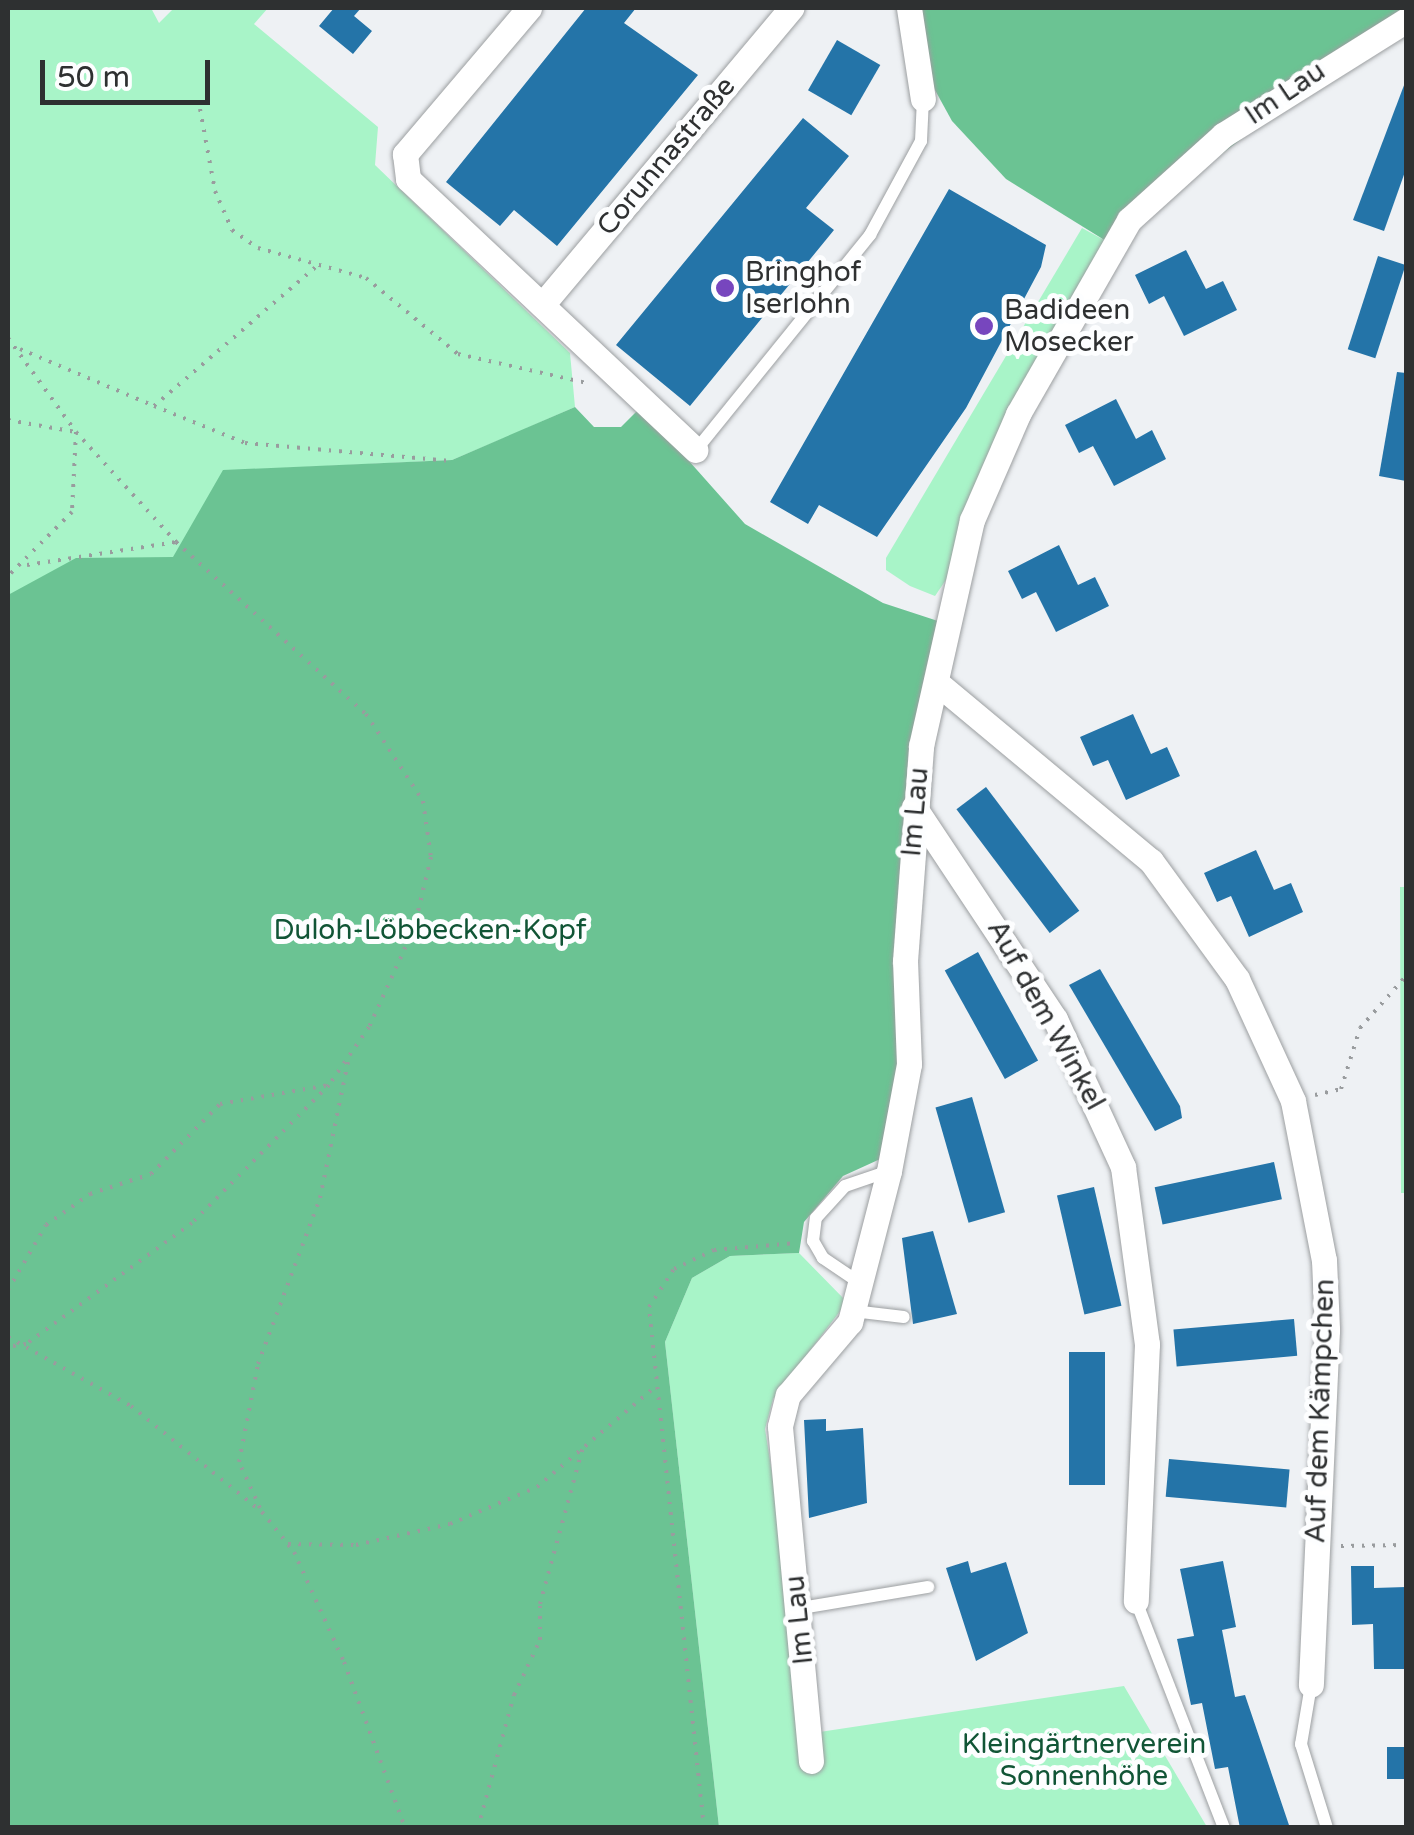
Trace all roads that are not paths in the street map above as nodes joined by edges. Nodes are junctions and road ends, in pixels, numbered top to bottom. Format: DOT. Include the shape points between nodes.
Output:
graph roads {
  1 [pos="529,8"];
  2 [pos="791,8"];
  3 [pos="909,8"];
  4 [pos="1406,20"];
  5 [pos="923,99"];
  6 [pos="542,305"];
  7 [pos="696,450"];
  8 [pos="936,682"];
  9 [pos="914,807"];
  10 [pos="889,1171"];
  11 [pos="861,1283"];
  12 [pos="852,1311"];
  13 [pos="904,1317"];
  14 [pos="928,1587"];
  15 [pos="1136,1601"];
  16 [pos="801,1608"];
  17 [pos="1311,1685"];
  18 [pos="811,1760"];
  19 [pos="1224,1828"];
  20 [pos="1327,1828"];
  1 -- 6 [label="street" via="405,154 408,179"];
  2 -- 6 [label="street, Corunnastraße"];
  3 -- 5 [label="street"];
  4 -- 8 [label="street, Im Lau" via="1223,136 1130,220 992,471"];
  5 -- 7 [label="lane" via="921,141 870,235"];
  6 -- 7 [label="street"];
  8 -- 9 [label="street, Im Lau"];
  8 -- 17 [label="street, Auf dem Kämpchen" via="1151,861 1236,980 1293,1101 1324,1260"];
  9 -- 10 [label="street, Im Lau" via="909,1064"];
  9 -- 15 [label="street, Auf dem Winkel" via="1055,1019 1123,1167 1147,1344"];
  10 -- 11 [label="street, Im Lau"];
  10 -- 11 [label="lane" via="844,1186 816,1218 813,1242"];
  11 -- 12 [label="street, Im Lau"];
  12 -- 13 [label="lane"];
  12 -- 16 [label="street, Im Lau" via="788,1394 780,1426"];
  14 -- 16 [label="lane"];
  15 -- 19 [label="lane"];
  16 -- 18 [label="street, Im Lau"];
  17 -- 20 [label="lane" via="1301,1744"];
}
